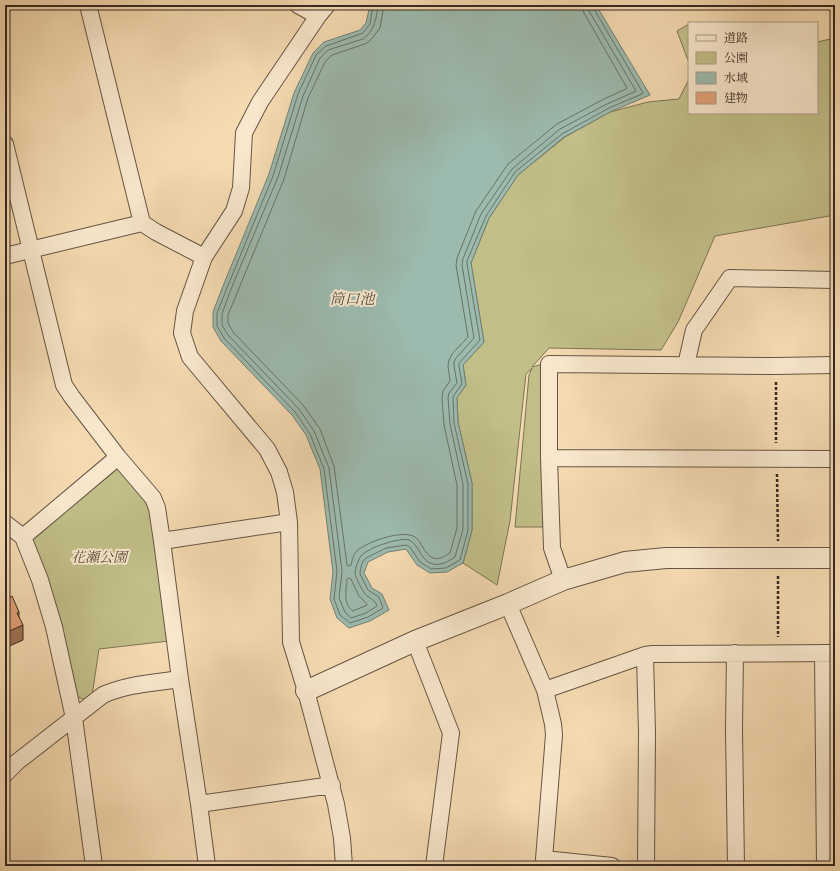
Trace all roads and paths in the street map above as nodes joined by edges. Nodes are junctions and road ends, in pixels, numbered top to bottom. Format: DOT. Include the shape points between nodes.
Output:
graph roads {
  1 [pos="88,5"];
  2 [pos="298,5"];
  3 [pos="323,10"];
  4 [pos="5,144"];
  5 [pos="142,223"];
  6 [pos="31,249"];
  7 [pos="5,256"];
  8 [pos="204,257"];
  9 [pos="835,280"];
  10 [pos="686,365"];
  11 [pos="835,365"];
  12 [pos="118,457"];
  13 [pos="550,458"];
  14 [pos="835,459"];
  15 [pos="288,522"];
  16 [pos="5,523"];
  17 [pos="23,537"];
  18 [pos="162,541"];
  19 [pos="778,558"];
  20 [pos="835,558"];
  21 [pos="563,580"];
  22 [pos="508,604"];
  23 [pos="415,641"];
  24 [pos="735,653"];
  25 [pos="778,653"];
  26 [pos="829,653"];
  27 [pos="645,656"];
  28 [pos="180,679"];
  29 [pos="545,690"];
  30 [pos="306,691"];
  31 [pos="74,718"];
  32 [pos="5,774"];
  33 [pos="332,785"];
  34 [pos="199,804"];
  35 [pos="94,866"];
  36 [pos="207,866"];
  37 [pos="344,866"];
  38 [pos="434,866"];
  39 [pos="612,866"];
  40 [pos="646,866"];
  41 [pos="736,866"];
  42 [pos="825,866"];
  1 -- 5 [label="street"];
  2 -- 3 [label="street"];
  3 -- 8 [label="street" via="260,102 244,133 241,188 234,211"];
  4 -- 6 [label="street"];
  5 -- 6 [label="street"];
  5 -- 8 [label="street"];
  6 -- 7 [label="street"];
  6 -- 12 [label="street" via="64,385"];
  8 -- 15 [label="street" via="185,312 182,333 190,357 267,448 279,472 285,492"];
  9 -- 10 [label="street" via="730,278 694,330"];
  10 -- 11 [label="street"];
  10 -- 13 [label="street" via="549,364"];
  12 -- 17 [label="street"];
  12 -- 18 [label="street" via="153,498"];
  13 -- 14 [label="street"];
  13 -- 21 [label="street" via="552,548"];
  15 -- 18 [label="street"];
  15 -- 30 [label="street" via="291,642"];
  16 -- 17 [label="street"];
  17 -- 31 [label="street" via="40,580 54,627"];
  18 -- 28 [label="street"];
  19 -- 20 [label="street"];
  19 -- 21 [label="street" via="644,560 625,562"];
  19 -- 25 [label="path"];
  21 -- 22 [label="street"];
  22 -- 23 [label="street"];
  22 -- 29 [label="street"];
  23 -- 30 [label="street"];
  23 -- 38 [label="street" via="451,733"];
  24 -- 25 [label="street"];
  24 -- 27 [label="street"];
  24 -- 41 [label="street"];
  25 -- 26 [label="street"];
  26 -- 42 [label="street"];
  27 -- 29 [label="street"];
  27 -- 40 [label="street"];
  28 -- 31 [label="street" via="114,690 103,695"];
  28 -- 34 [label="street"];
  29 -- 39 [label="street" via="554,735 544,859"];
  30 -- 33 [label="street"];
  31 -- 32 [label="street"];
  31 -- 35 [label="street"];
  33 -- 34 [label="street"];
  33 -- 37 [label="street" via="342,838"];
  34 -- 36 [label="street"];
}
